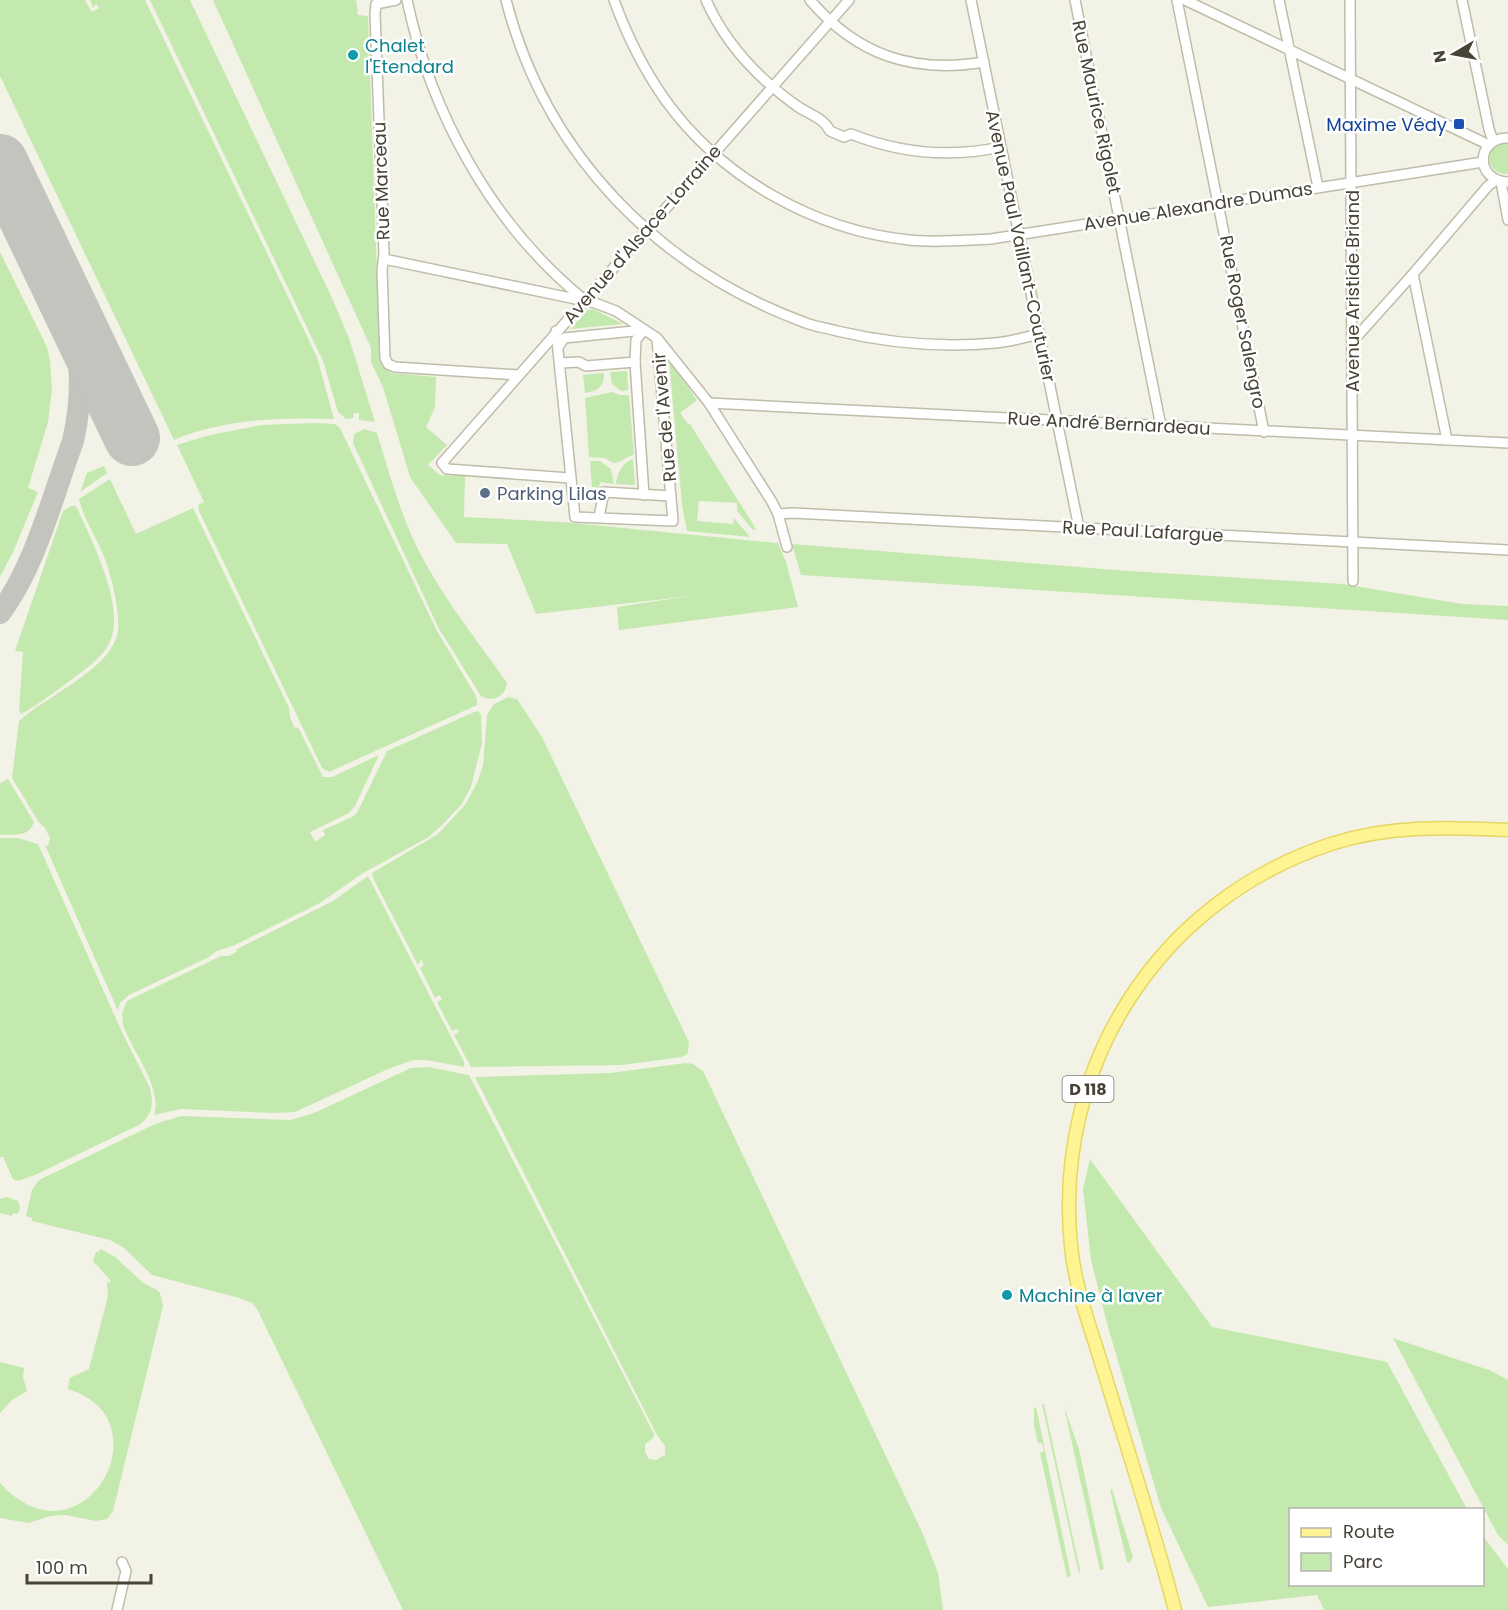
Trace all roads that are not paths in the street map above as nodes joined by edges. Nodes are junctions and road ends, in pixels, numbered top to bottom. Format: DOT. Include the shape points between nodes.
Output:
graph roads {
  1 [pos="396,0"];
  2 [pos="408,0"];
  3 [pos="506,0"];
  4 [pos="614,0"];
  5 [pos="706,0"];
  6 [pos="810,0"];
  7 [pos="849,0"];
  8 [pos="971,0"];
  9 [pos="1075,0"];
  10 [pos="1178,0"];
  11 [pos="1185,0"];
  12 [pos="1279,0"];
  13 [pos="1350,0"];
  14 [pos="1462,0"];
  15 [pos="830,21"];
  16 [pos="1290,50"];
  17 [pos="984,62"];
  18 [pos="1350,79"];
  19 [pos="772,87"];
  20 [pos="1508,138"];
  21 [pos="1491,143"];
  22 [pos="1001,147"];
  23 [pos="714,153"];
  24 [pos="1483,162"];
  25 [pos="1502,182"];
  26 [pos="1351,183"];
  27 [pos="1318,187"];
  28 [pos="1219,203"];
  29 [pos="1120,219"];
  30 [pos="1508,220"];
  31 [pos="646,230"];
  32 [pos="1019,235"];
  33 [pos="384,259"];
  34 [pos="1413,274"];
  35 [pos="584,300"];
  36 [pos="644,330"];
  37 [pos="556,331"];
  38 [pos="1040,334"];
  39 [pos="657,338"];
  40 [pos="1352,342"];
  41 [pos="559,346"];
  42 [pos="635,362"];
  43 [pos="560,363"];
  44 [pos="518,375"];
  45 [pos="709,404"];
  46 [pos="1057,420"];
  47 [pos="1161,426"];
  48 [pos="1264,432"];
  49 [pos="1353,436"];
  50 [pos="1448,440"];
  51 [pos="1508,443"];
  52 [pos="570,478"];
  53 [pos="644,495"];
  54 [pos="671,496"];
  55 [pos="778,514"];
  56 [pos="599,517"];
  57 [pos="1079,528"];
  58 [pos="1352,542"];
  59 [pos="787,547"];
  60 [pos="1508,550"];
  61 [pos="1353,581"];
  62 [pos="1508,830"];
  63 [pos="122,1562"];
  64 [pos="117,1610"];
  65 [pos="1175,1610"];
  1 -- 33 [label="street, Rue Marceau" via="376,4"];
  2 -- 35 [label="street" via="418,44 462,150 492,201 521,238 555,276"];
  3 -- 31 [label="street" via="529,70 558,125 594,176"];
  4 -- 23 [label="street, Avenue Alexandre Dumas" via="639,58 666,102"];
  5 -- 19 [label="street" via="736,50"];
  6 -- 15 [label="street"];
  7 -- 15 [label="street, Avenue d'Alsace-Lorraine"];
  8 -- 17 [label="street, Avenue Paul Vaillant-Couturier"];
  9 -- 29 [label="street, Rue Maurice Rigolet"];
  10 -- 28 [label="street, Rue Roger Salengro"];
  11 -- 16 [label="street"];
  12 -- 16 [label="street"];
  13 -- 18 [label="street, Avenue Aristide Briand"];
  14 -- 21 [label="street"];
  15 -- 17 [label="street" via="858,42 908,62 936,67"];
  15 -- 19 [label="street, Avenue d'Alsace-Lorraine"];
  16 -- 18 [label="street"];
  16 -- 27 [label="street"];
  17 -- 22 [label="street, Avenue Paul Vaillant-Couturier"];
  18 -- 21 [label="street"];
  18 -- 26 [label="street, Avenue Aristide Briand"];
  19 -- 22 [label="street" via="826,123 830,131 844,137 851,134 897,149 933,153 971,153"];
  19 -- 23 [label="street, Avenue d'Alsace-Lorraine"];
  20 -- 21 [label="street"];
  21 -- 24 [label="street"];
  22 -- 32 [label="street, Avenue Paul Vaillant-Couturier"];
  23 -- 31 [label="street, Avenue d'Alsace-Lorraine"];
  23 -- 32 [label="street, Avenue Alexandre Dumas" via="765,192 817,218 863,232 909,240 957,241"];
  24 -- 25 [label="street" via="1487,173"];
  24 -- 26 [label="street, Avenue Alexandre Dumas"];
  25 -- 30 [label="street"];
  25 -- 34 [label="street" via="1488,186"];
  26 -- 27 [label="street, Avenue Alexandre Dumas"];
  26 -- 40 [label="street, Avenue Aristide Briand"];
  27 -- 28 [label="street, Avenue Alexandre Dumas"];
  28 -- 29 [label="street, Avenue Alexandre Dumas"];
  28 -- 48 [label="street, Rue Roger Salengro"];
  29 -- 32 [label="street, Avenue Alexandre Dumas"];
  29 -- 47 [label="street, Rue Maurice Rigolet"];
  31 -- 35 [label="street, Avenue d'Alsace-Lorraine"];
  31 -- 38 [label="street" via="697,269 747,298 807,324 929,345 996,343"];
  32 -- 38 [label="street, Avenue Paul Vaillant-Couturier"];
  33 -- 35 [label="street"];
  33 -- 44 [label="street, Rue Marceau" via="388,364"];
  34 -- 40 [label="street"];
  34 -- 50 [label="street"];
  35 -- 36 [label="street" via="616,310"];
  35 -- 37 [label="street, Avenue d'Alsace-Lorraine"];
  36 -- 39 [label="street"];
  36 -- 41 [label="street, Rue de l'Avenir" via="564,338"];
  36 -- 42 [label="street, Rue de l'Avenir" via="636,340"];
  37 -- 41 [label="street, Rue de l'Avenir"];
  37 -- 44 [label="street, Avenue d'Alsace-Lorraine"];
  38 -- 46 [label="street, Avenue Paul Vaillant-Couturier"];
  39 -- 45 [label="street"];
  39 -- 54 [label="street, Rue de l'Avenir"];
  40 -- 49 [label="street, Avenue Aristide Briand"];
  41 -- 43 [label="street, Rue de l'Avenir"];
  42 -- 43 [label="street, Rue de l'Avenir" via="586,366 579,362"];
  42 -- 53 [label="street, Rue de l'Avenir"];
  43 -- 52 [label="street, Rue de l'Avenir"];
  44 -- 52 [label="street, Avenue d'Alsace-Lorraine" via="442,463 447,469"];
  45 -- 46 [label="street, Rue André Bernardeau"];
  45 -- 55 [label="street"];
  46 -- 47 [label="street, Rue André Bernardeau"];
  46 -- 57 [label="street, Avenue Paul Vaillant-Couturier"];
  47 -- 48 [label="street, Rue André Bernardeau"];
  48 -- 49 [label="street, Rue André Bernardeau"];
  49 -- 50 [label="street, Rue André Bernardeau"];
  49 -- 58 [label="street, Avenue Aristide Briand"];
  50 -- 51 [label="street, Rue André Bernardeau"];
  52 -- 56 [label="street, Rue de l'Avenir" via="575,517"];
  53 -- 54 [label="street, Rue de l'Avenir"];
  53 -- 56 [label="street, Rue de l'Avenir" via="603,492"];
  54 -- 56 [label="street, Rue de l'Avenir" via="673,521"];
  55 -- 57 [label="street, Rue Paul Lafargue"];
  55 -- 59 [label="street"];
  57 -- 58 [label="street, Rue Paul Lafargue"];
  58 -- 60 [label="street, Rue Paul Lafargue"];
  58 -- 61 [label="street, Avenue Aristide Briand"];
  62 -- 65 [label="main road, D 118" via="1416,828 1368,835 1332,844 1258,876 1202,915 1160,956 1117,1017 1097,1059 1072,1153 1068,1187 1071,1248 1083,1301"];
  63 -- 64 [label="street" via="126,1571"];
}
